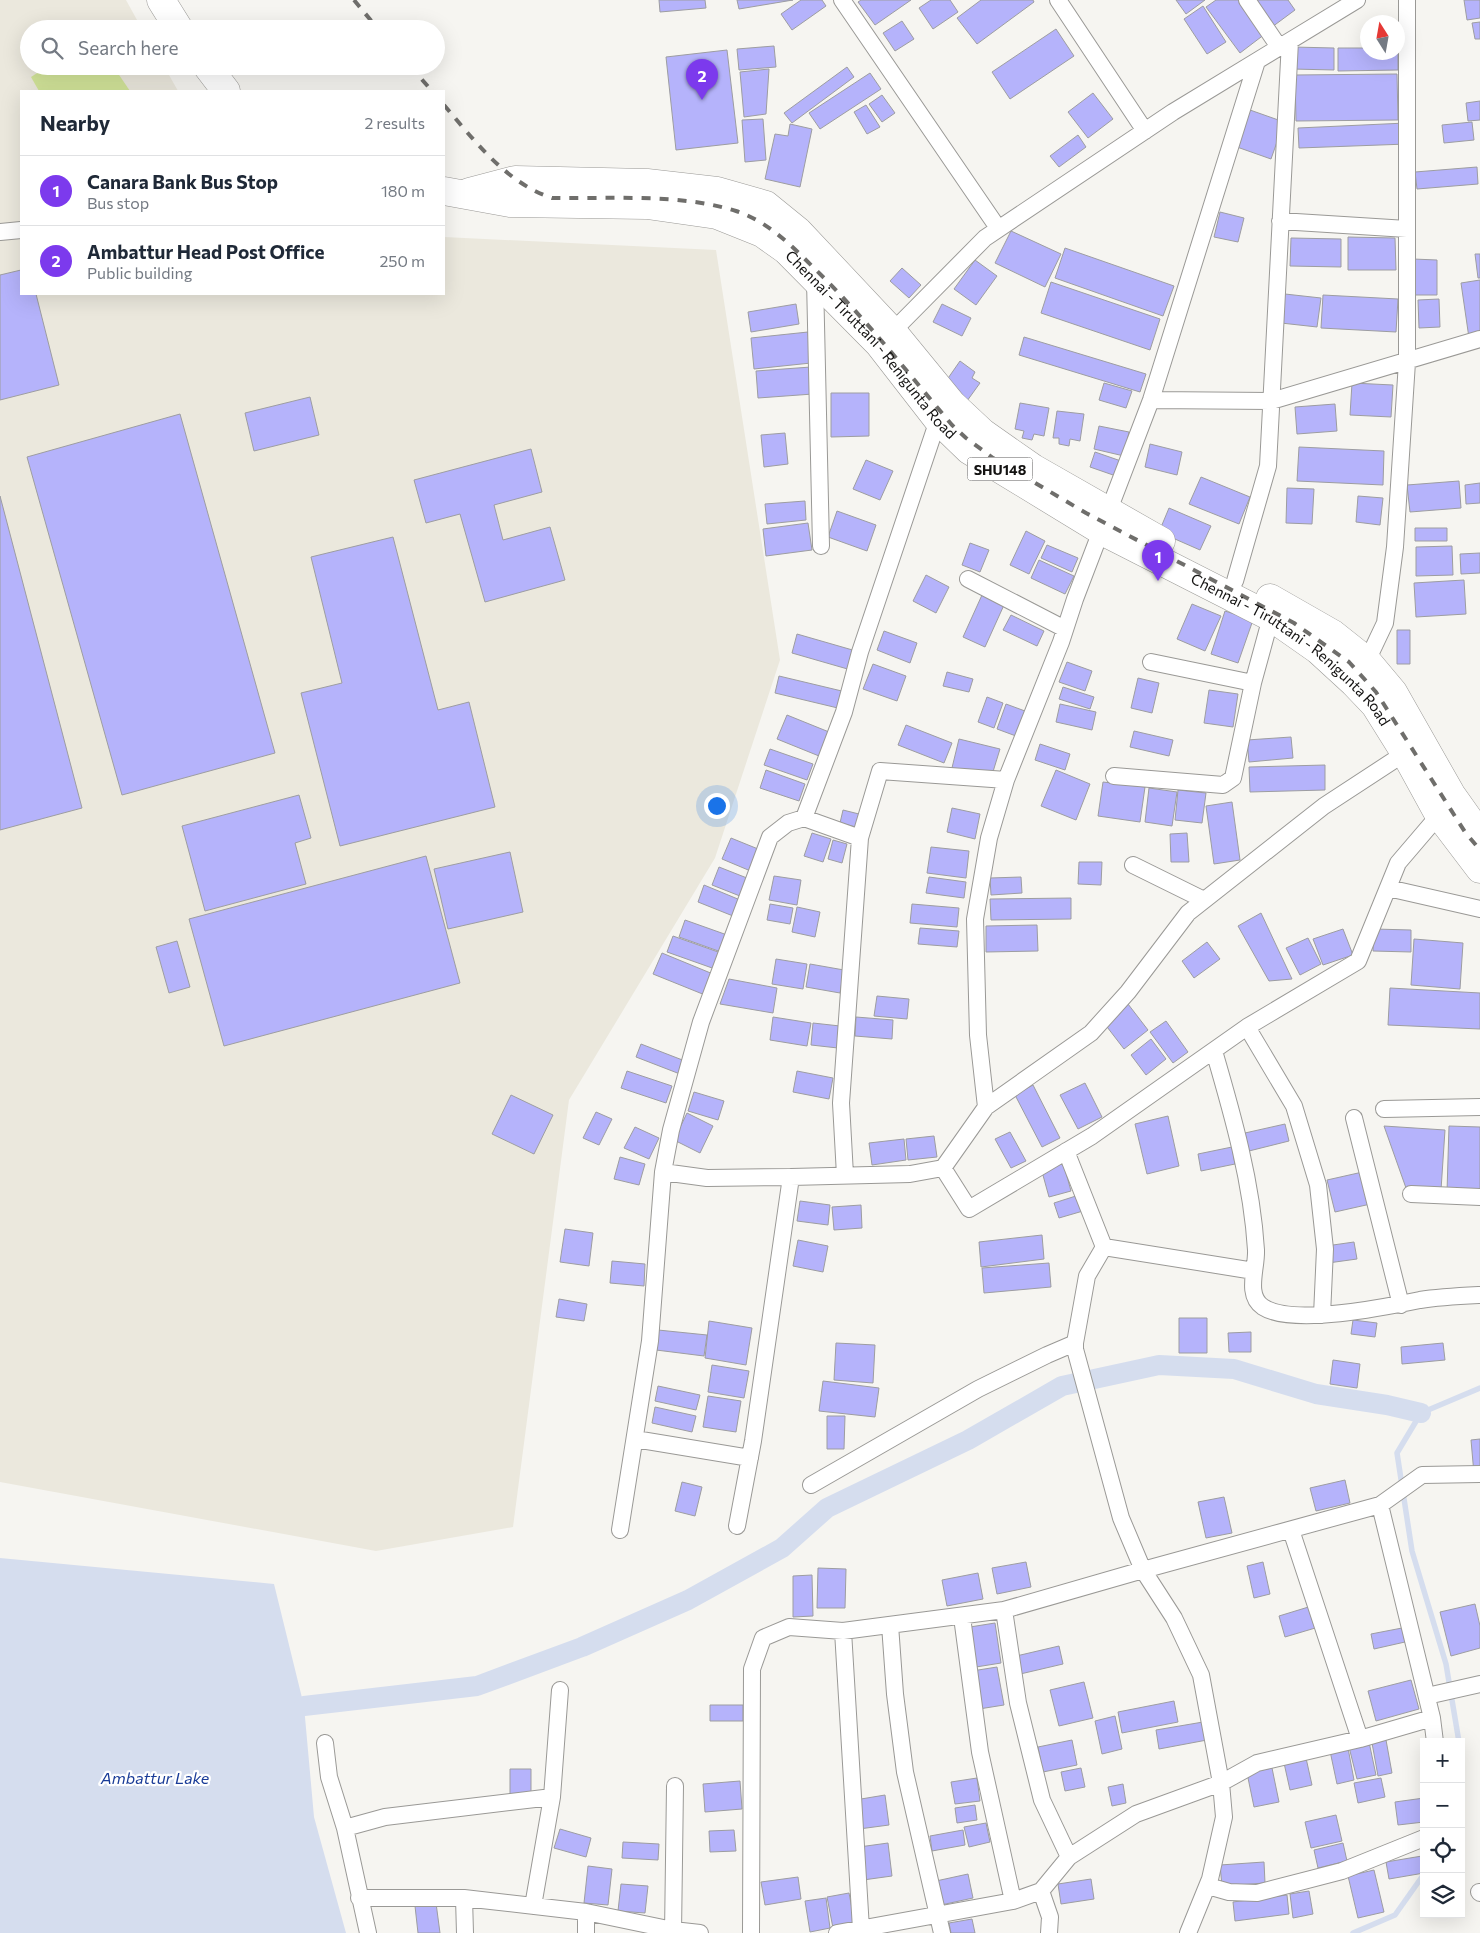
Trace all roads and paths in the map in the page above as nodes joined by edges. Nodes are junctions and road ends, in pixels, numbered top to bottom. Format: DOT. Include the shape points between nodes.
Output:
graph roads {
  1 [pos="842,0"];
  2 [pos="1058,0"];
  3 [pos="1247,0"];
  4 [pos="1357,0"];
  5 [pos="1407,0"];
  6 [pos="1337,5"];
  7 [pos="1285,44"];
  8 [pos="1257,61"];
  9 [pos="214,75"];
  10 [pos="225,90"];
  11 [pos="1145,131"];
  12 [pos="450,194"];
  13 [pos="1280,221"];
  14 [pos="998,228"];
  15 [pos="1407,229"];
  16 [pos="20,230"];
  17 [pos="0,232"];
  18 [pos="815,280"];
  19 [pos="886,338"];
  20 [pos="1480,339"];
  21 [pos="1407,362"];
  22 [pos="1152,400"];
  23 [pos="1271,401"];
  24 [pos="938,420"];
  25 [pos="1106,521"];
  26 [pos="821,546"];
  27 [pos="968,579"];
  28 [pos="1235,581"];
  29 [pos="1271,617"];
  30 [pos="1065,629"];
  31 [pos="1367,661"];
  32 [pos="1151,662"];
  33 [pos="1253,683"];
  34 [pos="1404,753"];
  35 [pos="1114,776"];
  36 [pos="1006,780"];
  37 [pos="1439,815"];
  38 [pos="804,818"];
  39 [pos="1480,835"];
  40 [pos="860,838"];
  41 [pos="1133,865"];
  42 [pos="1480,869"];
  43 [pos="1388,888"];
  44 [pos="1204,900"];
  45 [pos="1480,909"];
  46 [pos="1247,1028"];
  47 [pos="1214,1051"];
  48 [pos="986,1107"];
  49 [pos="1480,1107"];
  50 [pos="1384,1109"];
  51 [pos="1354,1118"];
  52 [pos="1066,1152"];
  53 [pos="943,1168"];
  54 [pos="663,1172"];
  55 [pos="844,1175"];
  56 [pos="791,1177"];
  57 [pos="1411,1194"];
  58 [pos="1480,1197"];
  59 [pos="1104,1247"];
  60 [pos="1254,1271"];
  61 [pos="1480,1294"];
  62 [pos="1402,1305"];
  63 [pos="1322,1315"];
  64 [pos="1075,1346"];
  65 [pos="635,1439"];
  66 [pos="750,1458"];
  67 [pos="1480,1474"];
  68 [pos="811,1485"];
  69 [pos="1380,1506"];
  70 [pos="737,1526"];
  71 [pos="620,1530"];
  72 [pos="1291,1530"];
  73 [pos="1143,1570"];
  74 [pos="1004,1610"];
  75 [pos="962,1617"];
  76 [pos="890,1625"];
  77 [pos="843,1631"];
  78 [pos="1480,1684"];
  79 [pos="560,1690"];
  80 [pos="1426,1696"];
  81 [pos="1432,1718"];
  82 [pos="1434,1738"];
  83 [pos="1360,1739"];
  84 [pos="325,1743"];
  85 [pos="1220,1783"];
  86 [pos="675,1786"];
  87 [pos="552,1797"];
  88 [pos="345,1828"];
  89 [pos="1420,1840"];
  90 [pos="1069,1857"];
  91 [pos="1208,1886"];
  92 [pos="1041,1891"];
  93 [pos="359,1898"];
  94 [pos="464,1898"];
  95 [pos="1013,1900"];
  96 [pos="533,1906"];
  97 [pos="586,1912"];
  98 [pos="938,1914"];
  99 [pos="860,1928"];
  100 [pos="673,1932"];
  101 [pos="368,1933"];
  102 [pos="465,1933"];
  103 [pos="586,1933"];
  104 [pos="700,1933"];
  105 [pos="752,1933"];
  106 [pos="837,1933"];
  107 [pos="942,1933"];
  108 [pos="1050,1933"];
  109 [pos="1188,1933"];
  1 -- 14 [label="street"];
  2 -- 11 [label="street"];
  3 -- 7 [label="street"];
  4 -- 6 [label="street"];
  5 -- 15 [label="street"];
  6 -- 7 [label="street"];
  7 -- 8 [label="street"];
  7 -- 13 [label="street"];
  8 -- 11 [label="street"];
  8 -- 22 [label="street"];
  9 -- 10 [label="highway"];
  11 -- 14 [label="street"];
  12 -- 18 [label="highway, Chennai - Tiruttani - Renigunta Road / SHU148" via="510,203 647,205 716,215 762,233 786,250"];
  12 -- 19 [label="highway, Chennai - Tiruttani - Renigunta Road / SHU148" via="516,180 647,183 717,191 766,205 798,231"];
  13 -- 15 [label="street"];
  13 -- 23 [label="street"];
  14 -- 19 [label="street" via="984,238"];
  15 -- 21 [label="street"];
  16 -- 17 [label="street"];
  18 -- 19 [label="highway, Chennai - Tiruttani - Renigunta Road / SHU148"];
  18 -- 26 [label="street"];
  19 -- 24 [label="highway, Chennai - Tiruttani - Renigunta Road / SHU148"];
  19 -- 25 [label="highway, Chennai - Tiruttani - Renigunta Road / SHU148" via="983,433"];
  20 -- 21 [label="street"];
  21 -- 23 [label="street"];
  21 -- 31 [label="street" via="1395,547 1385,623"];
  22 -- 23 [label="street"];
  22 -- 25 [label="street"];
  23 -- 28 [label="street" via="1268,466"];
  24 -- 25 [label="highway, Chennai - Tiruttani - Renigunta Road / SHU148" via="970,450"];
  24 -- 38 [label="street" via="865,635 844,712"];
  25 -- 28 [label="highway, Chennai - Tiruttani - Renigunta Road / SHU148" via="1139,530"];
  25 -- 29 [label="highway, Chennai - Tiruttani - Renigunta Road / SHU148"];
  25 -- 30 [label="street"];
  27 -- 30 [label="street"];
  28 -- 31 [label="highway, Chennai - Tiruttani - Renigunta Road / SHU148" via="1284,604 1333,634"];
  29 -- 33 [label="street"];
  29 -- 34 [label="highway, Chennai - Tiruttani - Renigunta Road / SHU148" via="1318,650 1354,683 1374,705"];
  30 -- 36 [label="street"];
  31 -- 39 [label="highway, Chennai - Tiruttani - Renigunta Road / SHU148" via="1393,692 1451,794"];
  32 -- 33 [label="street"];
  33 -- 35 [label="street" via="1233,778 1223,785"];
  34 -- 37 [label="highway, Chennai - Tiruttani - Renigunta Road / SHU148"];
  34 -- 44 [label="street" via="1324,806"];
  36 -- 40 [label="street" via="880,771"];
  36 -- 48 [label="street" via="989,838 975,919 978,1035"];
  37 -- 42 [label="highway, Chennai - Tiruttani - Renigunta Road / SHU148"];
  37 -- 43 [label="street" via="1398,863"];
  38 -- 40 [label="street"];
  38 -- 54 [label="street" via="788,823 770,837 701,1022 671,1130"];
  40 -- 55 [label="street" via="841,1103"];
  41 -- 44 [label="street"];
  43 -- 45 [label="street"];
  43 -- 46 [label="street" via="1358,960"];
  44 -- 48 [label="street" via="1188,913 1128,992 1091,1033"];
  46 -- 47 [label="street"];
  46 -- 63 [label="street" via="1294,1106 1318,1185 1325,1249"];
  47 -- 52 [label="street"];
  47 -- 60 [label="street" via="1230,1105 1251,1200 1256,1252"];
  48 -- 53 [label="street"];
  49 -- 50 [label="street"];
  51 -- 62 [label="street"];
  52 -- 53 [label="street" via="969,1209"];
  52 -- 59 [label="street"];
  53 -- 55 [label="street" via="910,1174"];
  54 -- 56 [label="street" via="707,1178"];
  54 -- 65 [label="street" via="650,1341"];
  55 -- 56 [label="street"];
  56 -- 66 [label="street"];
  57 -- 58 [label="street"];
  59 -- 60 [label="street"];
  59 -- 64 [label="street" via="1087,1276"];
  60 -- 63 [label="street" via="1252,1292 1262,1307 1278,1313"];
  61 -- 62 [label="street"];
  62 -- 63 [label="street"];
  64 -- 68 [label="street" via="1053,1351 978,1389"];
  64 -- 73 [label="street" via="1121,1518"];
  65 -- 66 [label="street"];
  65 -- 71 [label="street"];
  66 -- 70 [label="street"];
  67 -- 69 [label="street" via="1422,1474"];
  69 -- 72 [label="street"];
  69 -- 80 [label="street"];
  72 -- 73 [label="street"];
  72 -- 83 [label="street"];
  73 -- 74 [label="street"];
  73 -- 85 [label="street" via="1174,1618 1201,1675"];
  74 -- 75 [label="street"];
  74 -- 90 [label="street" via="1018,1702 1042,1800"];
  75 -- 76 [label="street"];
  75 -- 95 [label="street" via="980,1752"];
  76 -- 77 [label="street"];
  76 -- 98 [label="street" via="905,1772"];
  77 -- 99 [label="street"];
  77 -- 105 [label="street" via="789,1626 763,1638 752,1668"];
  78 -- 80 [label="street"];
  79 -- 87 [label="street"];
  80 -- 81 [label="street"];
  81 -- 82 [label="street"];
  81 -- 83 [label="street"];
  83 -- 85 [label="street" via="1256,1763"];
  84 -- 88 [label="street" via="329,1777"];
  85 -- 90 [label="street" via="1136,1814"];
  85 -- 91 [label="street" via="1224,1817"];
  86 -- 100 [label="street"];
  87 -- 88 [label="street" via="385,1817"];
  87 -- 96 [label="street"];
  88 -- 93 [label="street"];
  89 -- 91 [label="street" via="1342,1871 1257,1893 1229,1892"];
  90 -- 92 [label="street"];
  91 -- 109 [label="street"];
  92 -- 95 [label="street"];
  92 -- 108 [label="street" via="1050,1917"];
  93 -- 94 [label="street"];
  93 -- 101 [label="street"];
  94 -- 96 [label="street"];
  94 -- 102 [label="street"];
  95 -- 98 [label="street"];
  96 -- 97 [label="street"];
  97 -- 100 [label="street"];
  97 -- 103 [label="street"];
  98 -- 99 [label="street"];
  98 -- 107 [label="street"];
  99 -- 106 [label="street"];
  100 -- 104 [label="street"];
}
